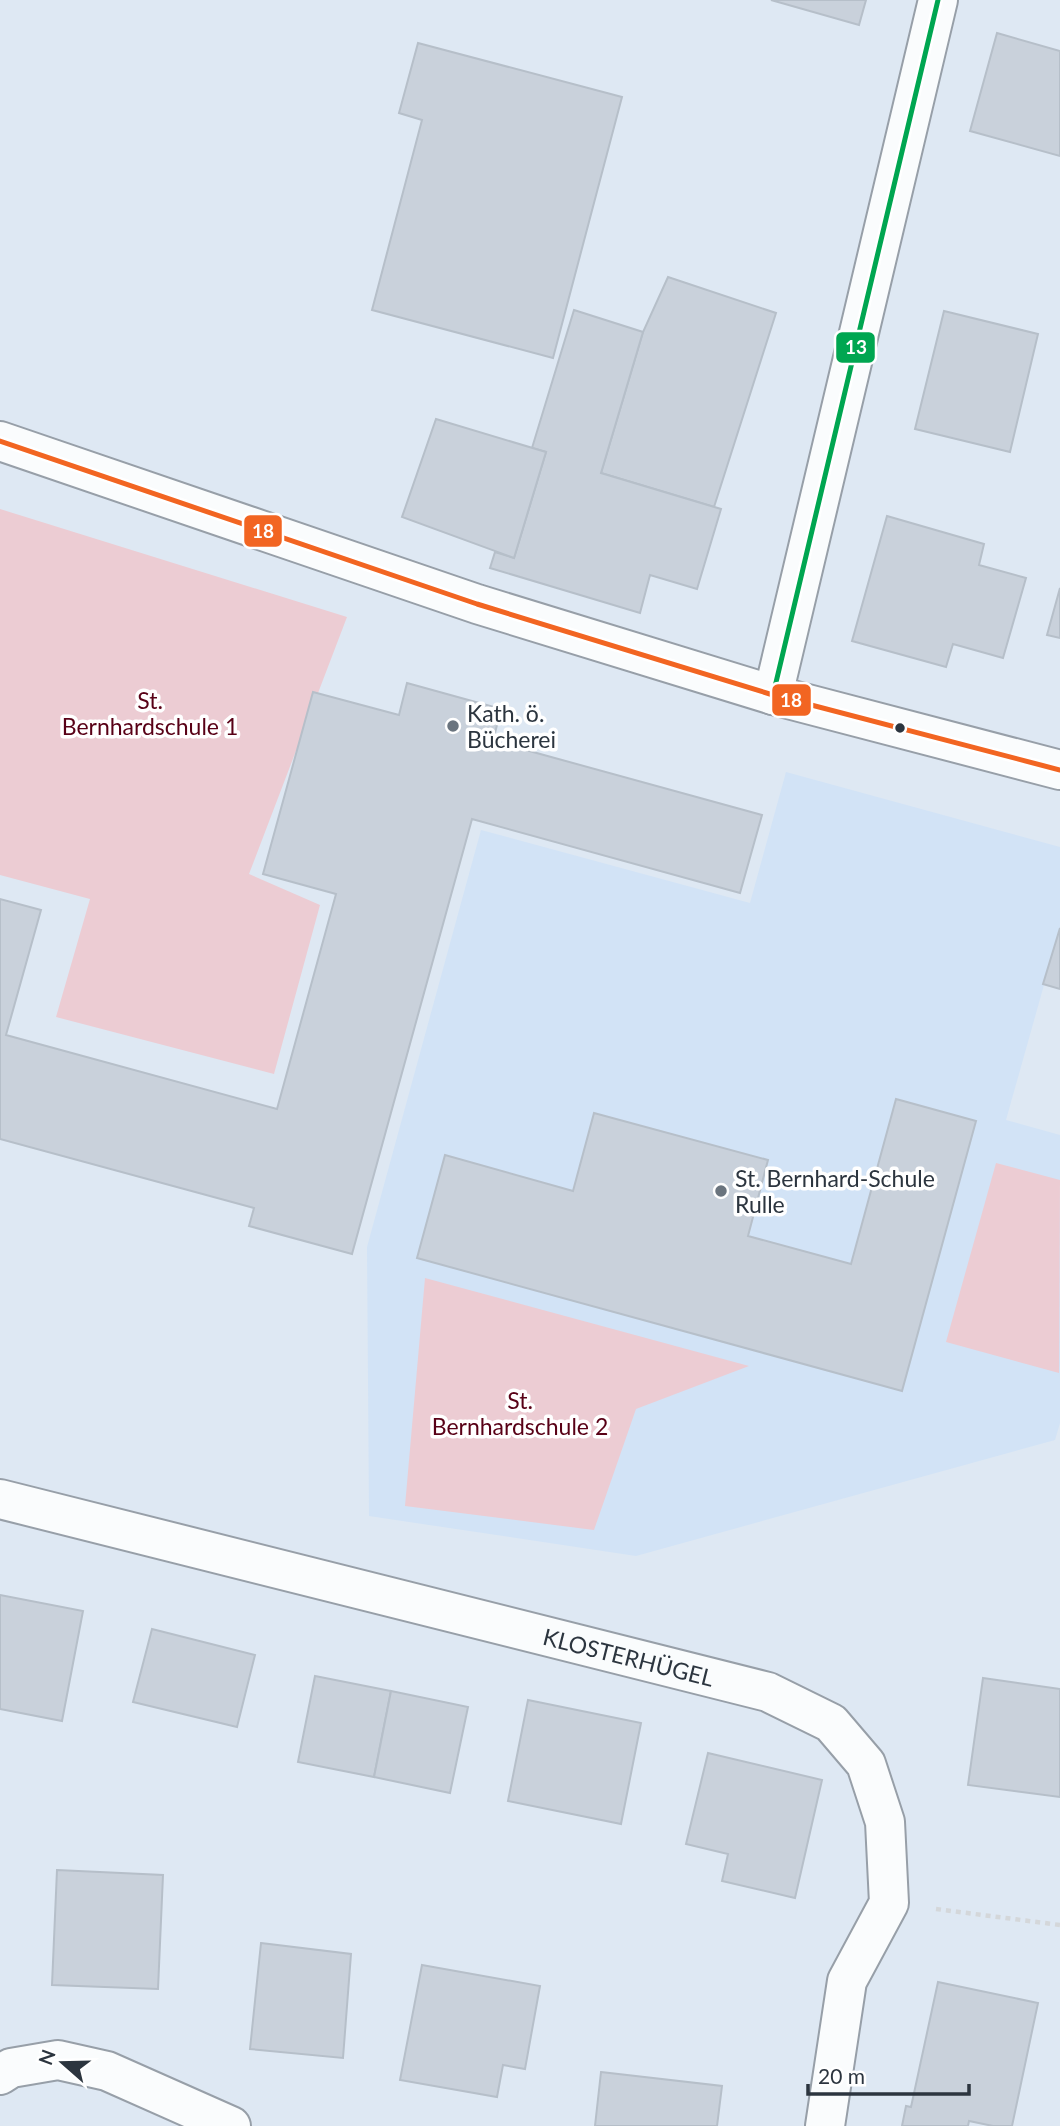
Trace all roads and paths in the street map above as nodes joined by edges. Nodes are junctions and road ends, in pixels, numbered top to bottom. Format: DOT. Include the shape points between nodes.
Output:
graph roads {
  1 [pos="938,0"];
  2 [pos="0,441"];
  3 [pos="773,695"];
  4 [pos="1060,770"];
  5 [pos="0,1499"];
  6 [pos="889,1903"];
  7 [pos="1060,1925"];
  8 [pos="0,2075"];
  9 [pos="232,2126"];
  10 [pos="825,2126"];
  1 -- 3 [label="street"];
  2 -- 3 [label="street" via="477,604"];
  3 -- 4 [label="street"];
  5 -- 6 [label="street, KLOSTERHÜGEL" via="768,1692 831,1723 866,1764 884,1822"];
  6 -- 7 [label="path"];
  6 -- 10 [label="street" via="847,1981"];
  8 -- 9 [label="street" via="11,2068 58,2060 95,2068"];
}
